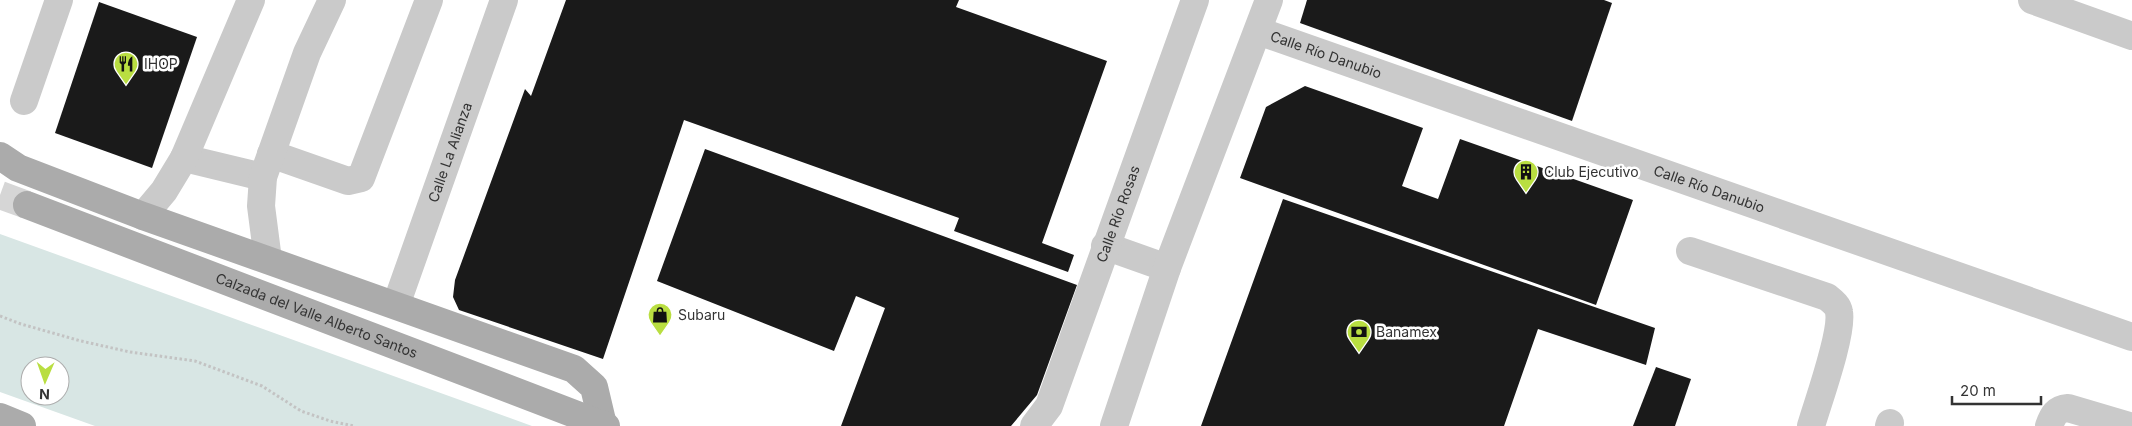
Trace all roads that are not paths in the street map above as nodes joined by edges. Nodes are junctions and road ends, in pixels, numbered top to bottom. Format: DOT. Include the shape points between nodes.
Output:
graph roads {
  1 [pos="59,0"];
  2 [pos="251,0"];
  3 [pos="332,0"];
  4 [pos="429,0"];
  5 [pos="504,0"];
  6 [pos="1195,0"];
  7 [pos="1269,0"];
  8 [pos="2032,0"];
  9 [pos="1258,31"];
  10 [pos="2132,36"];
  11 [pos="24,101"];
  12 [pos="184,158"];
  13 [pos="6,164"];
  14 [pos="267,166"];
  15 [pos="27,205"];
  16 [pos="143,216"];
  17 [pos="1105,246"];
  18 [pos="1690,251"];
  19 [pos="268,260"];
  20 [pos="1166,268"];
  21 [pos="396,304"];
  22 [pos="2132,337"];
  23 [pos="0,418"];
  24 [pos="604,425"];
  25 [pos="22,426"];
  26 [pos="1034,426"];
  27 [pos="1114,426"];
  28 [pos="1811,426"];
  29 [pos="2049,426"];
  30 [pos="2129,426"];
  1 -- 11 [label="street"];
  2 -- 12 [label="street"];
  3 -- 14 [label="street" via="307,53"];
  4 -- 14 [label="street" via="362,178 348,181"];
  5 -- 21 [label="street, Calle La Alianza"];
  6 -- 17 [label="street, Calle Río Rosas"];
  7 -- 9 [label="street"];
  8 -- 10 [label="street"];
  9 -- 20 [label="street"];
  9 -- 22 [label="street, Calle Río Danubio"];
  12 -- 14 [label="street"];
  12 -- 16 [label="street" via="164,191"];
  13 -- 16 [label="main road"];
  14 -- 19 [label="street" via="261,206"];
  15 -- 24 [label="main road, Calzada del Valle Alberto Santos"];
  16 -- 19 [label="main road"];
  17 -- 20 [label="street"];
  17 -- 26 [label="street, Calle Río Rosas" via="1049,406"];
  18 -- 28 [label="street" via="1827,297 1839,310 1836,340"];
  19 -- 21 [label="main road"];
  20 -- 27 [label="street"];
  21 -- 24 [label="main road" via="574,369 594,387"];
  23 -- 25 [label="main road"];
  29 -- 30 [label="street" via="2055,412 2068,408"];
}
